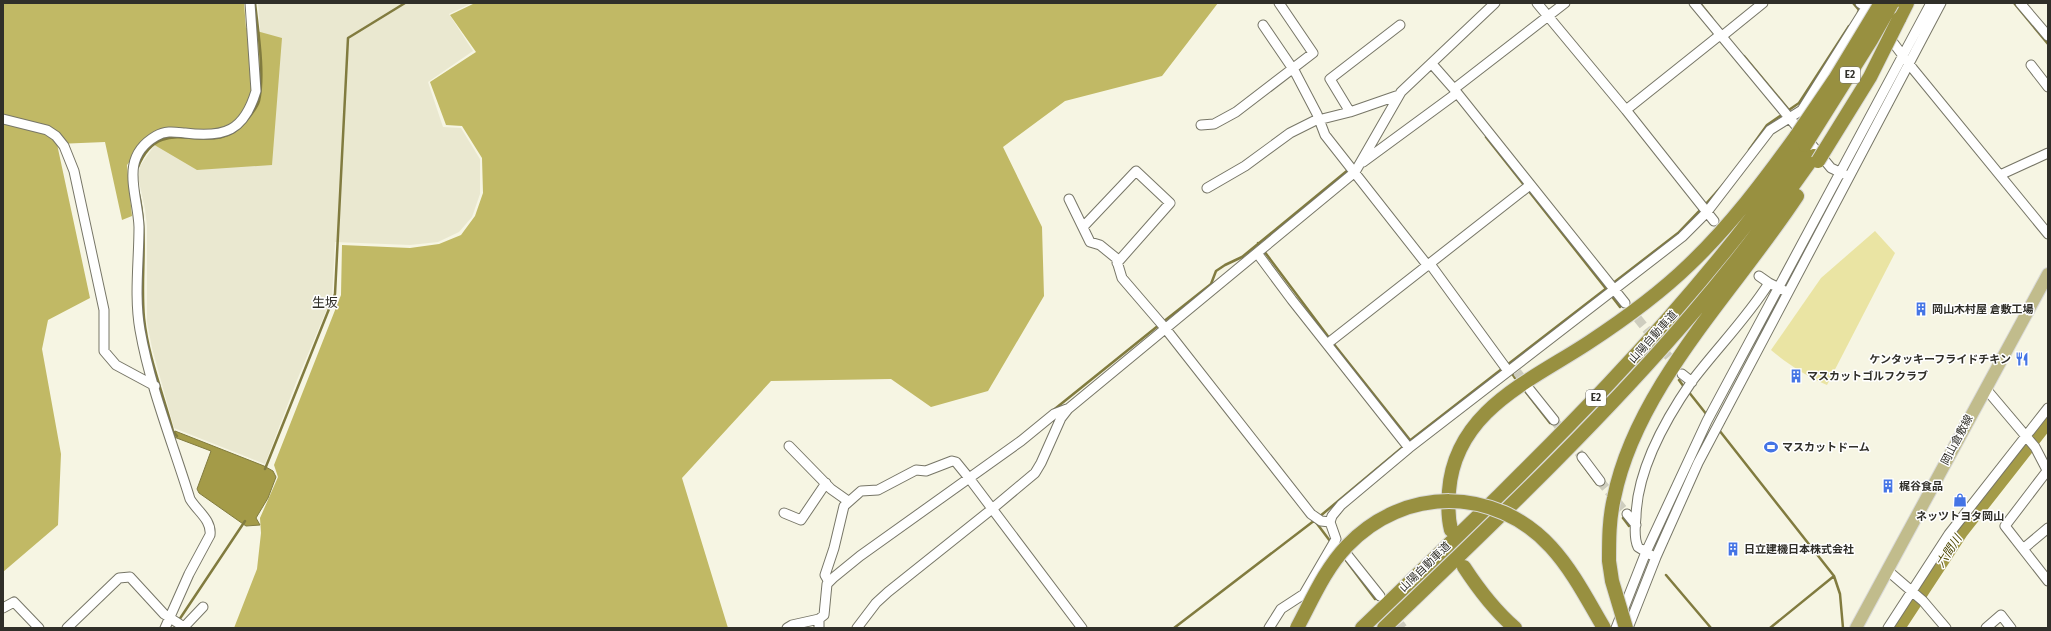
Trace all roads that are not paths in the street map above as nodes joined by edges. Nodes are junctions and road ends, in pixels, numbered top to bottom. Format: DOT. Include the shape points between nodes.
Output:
graph roads {
  1 [pos="250,3"];
  2 [pos="1279,3"];
  3 [pos="1495,3"];
  4 [pos="1537,3"];
  5 [pos="1565,3"];
  6 [pos="1694,3"];
  7 [pos="1763,3"];
  8 [pos="1881,3"];
  9 [pos="1892,3"];
  10 [pos="1907,3"];
  11 [pos="1931,3"];
  12 [pos="1942,3"];
  13 [pos="2020,3"];
  14 [pos="1866,5"];
  15 [pos="1546,14"];
  16 [pos="1263,25"];
  17 [pos="1400,25"];
  18 [pos="1723,35"];
  19 [pos="2048,36"];
  20 [pos="1903,56"];
  21 [pos="1432,64"];
  22 [pos="1910,64"];
  23 [pos="2031,65"];
  24 [pos="1293,69"];
  25 [pos="2048,87"];
  26 [pos="1454,89"];
  27 [pos="1399,95"];
  28 [pos="1626,110"];
  29 [pos="1350,112"];
  30 [pos="1787,114"];
  31 [pos="3,119"];
  32 [pos="1319,120"];
  33 [pos="1201,125"];
  34 [pos="1801,140"];
  35 [pos="2048,153"];
  36 [pos="1816,159"];
  37 [pos="1362,162"];
  38 [pos="1355,172"];
  39 [pos="1840,173"];
  40 [pos="2000,175"];
  41 [pos="1850,176"];
  42 [pos="1528,187"];
  43 [pos="1207,188"];
  44 [pos="1069,199"];
  45 [pos="1704,208"];
  46 [pos="1714,221"];
  47 [pos="1082,227"];
  48 [pos="2048,234"];
  49 [pos="1260,250"];
  50 [pos="1117,262"];
  51 [pos="1429,265"];
  52 [pos="2048,274"];
  53 [pos="1759,276"];
  54 [pos="1769,283"];
  55 [pos="1779,287"];
  56 [pos="1611,290"];
  57 [pos="1788,293"];
  58 [pos="1625,303"];
  59 [pos="1163,325"];
  60 [pos="1330,342"];
  61 [pos="1510,369"];
  62 [pos="1682,374"];
  63 [pos="155,386"];
  64 [pos="1689,387"];
  65 [pos="1986,389"];
  66 [pos="1530,390"];
  67 [pos="2048,408"];
  68 [pos="1068,409"];
  69 [pos="1554,420"];
  70 [pos="2027,437"];
  71 [pos="1407,445"];
  72 [pos="789,446"];
  73 [pos="1582,457"];
  74 [pos="2047,471"];
  75 [pos="968,476"];
  76 [pos="1600,481"];
  77 [pos="826,483"];
  78 [pos="848,501"];
  79 [pos="992,510"];
  80 [pos="784,513"];
  81 [pos="1626,514"];
  82 [pos="1330,522"];
  83 [pos="1636,525"];
  84 [pos="2048,528"];
  85 [pos="1451,530"];
  86 [pos="1336,539"];
  87 [pos="2023,549"];
  88 [pos="1646,552"];
  89 [pos="1656,557"];
  90 [pos="1464,567"];
  91 [pos="1887,570"];
  92 [pos="828,581"];
  93 [pos="2048,581"];
  94 [pos="1912,592"];
  95 [pos="1380,596"];
  96 [pos="203,607"];
  97 [pos="3,608"];
  98 [pos="820,620"];
  99 [pos="178,624"];
  100 [pos="1629,627"];
  101 [pos="38,628"];
  102 [pos="67,628"];
  103 [pos="165,628"];
  104 [pos="787,628"];
  105 [pos="857,628"];
  106 [pos="1082,628"];
  107 [pos="1269,628"];
  108 [pos="1297,628"];
  109 [pos="1362,628"];
  110 [pos="1384,628"];
  111 [pos="1515,628"];
  112 [pos="1604,628"];
  113 [pos="1616,628"];
  114 [pos="1856,628"];
  115 [pos="1888,628"];
  116 [pos="1946,628"];
  117 [pos="1986,628"];
  118 [pos="2011,628"];
  1 -- 63 [label="street" via="256,91 244,117 237,126 218,135 170,131 161,133 141,150 133,167 132,180 139,225 140,330"];
  2 -- 24 [label="street" via="1313,53"];
  3 -- 21 [label="street"];
  4 -- 15 [label="street"];
  5 -- 15 [label="street"];
  6 -- 18 [label="street"];
  7 -- 18 [label="street"];
  8 -- 34 [label="highway, bridge" via="1834,79"];
  9 -- 34 [label="highway, 山陽自動車道 / E2, bridge" via="1860,58"];
  10 -- 36 [label="highway, bridge" via="1870,77"];
  11 -- 20 [label="street"];
  12 -- 22 [label="street"];
  13 -- 19 [label="street"];
  14 -- 20 [label="street"];
  14 -- 30 [label="street" via="1802,110"];
  15 -- 26 [label="street"];
  15 -- 28 [label="street"];
  16 -- 24 [label="street"];
  17 -- 29 [label="street" via="1330,79"];
  18 -- 28 [label="street"];
  18 -- 30 [label="street"];
  20 -- 22 [label="street"];
  20 -- 39 [label="street"];
  21 -- 26 [label="street"];
  21 -- 27 [label="street"];
  22 -- 40 [label="street"];
  22 -- 41 [label="street"];
  23 -- 25 [label="street"];
  24 -- 32 [label="street"];
  24 -- 33 [label="street" via="1287,71 1236,112 1214,124"];
  26 -- 37 [label="street"];
  26 -- 42 [label="street"];
  27 -- 29 [label="street"];
  27 -- 37 [label="street"];
  28 -- 45 [label="street"];
  29 -- 32 [label="street"];
  30 -- 39 [label="street" via="1831,168"];
  30 -- 45 [label="street" via="1770,130"];
  31 -- 63 [label="street" via="46,130 56,136 64,146 74,171 104,310 104,351 116,365"];
  32 -- 38 [label="street" via="1325,135"];
  32 -- 43 [label="street" via="1290,133 1245,166"];
  34 -- 85 [label="highway" via="1689,266 1634,311 1573,354 1501,398 1480,418 1465,438 1450,476"];
  34 -- 109 [label="highway, 山陽自動車道 / E2" via="1738,237 1646,346 1558,438"];
  35 -- 40 [label="street"];
  36 -- 100 [label="highway, bridge" via="1776,228 1685,350 1648,407 1621,471 1609,526 1609,561 1612,581"];
  36 -- 110 [label="highway, 山陽自動車道 / E2" via="1725,275 1655,355 1596,419"];
  37 -- 38 [label="street"];
  38 -- 49 [label="street"];
  38 -- 51 [label="street"];
  39 -- 41 [label="street"];
  39 -- 55 [label="street"];
  40 -- 48 [label="street"];
  41 -- 57 [label="street"];
  42 -- 51 [label="street"];
  42 -- 56 [label="street"];
  44 -- 47 [label="street"];
  45 -- 46 [label="street"];
  45 -- 56 [label="street" via="1682,237"];
  47 -- 50 [label="street" via="1090,242 1100,245 1116,258"];
  47 -- 50 [label="street" via="1136,170 1170,203"];
  49 -- 59 [label="street"];
  49 -- 60 [label="street"];
  50 -- 59 [label="street" via="1122,278"];
  51 -- 60 [label="street"];
  51 -- 61 [label="street"];
  52 -- 65 [label="main road, 岡山倉敷線"];
  53 -- 54 [label="street"];
  54 -- 55 [label="street"];
  54 -- 64 [label="street"];
  55 -- 57 [label="street"];
  55 -- 88 [label="street" via="1709,417"];
  56 -- 58 [label="street"];
  56 -- 61 [label="street"];
  57 -- 89 [label="street" via="1688,483"];
  59 -- 68 [label="street"];
  59 -- 82 [label="street" via="1311,514"];
  60 -- 71 [label="street"];
  61 -- 71 [label="street"];
  62 -- 64 [label="street"];
  63 -- 99 [label="street" via="190,499 211,529 188,574"];
  64 -- 83 [label="street" via="1652,451 1641,477 1636,502"];
  65 -- 70 [label="street"];
  65 -- 91 [label="main road, 岡山倉敷線"];
  66 -- 69 [label="street"];
  67 -- 70 [label="street"];
  68 -- 75 [label="street" via="1054,414"];
  68 -- 79 [label="street" via="1061,418 1035,473"];
  70 -- 74 [label="street"];
  70 -- 94 [label="street" via="1949,534"];
  71 -- 82 [label="street" via="1341,505"];
  72 -- 77 [label="street"];
  73 -- 76 [label="street"];
  74 -- 87 [label="street" via="2005,526"];
  75 -- 78 [label="street" via="956,462 952,461 926,471 916,470 878,490 861,491"];
  75 -- 79 [label="street"];
  75 -- 92 [label="street"];
  77 -- 78 [label="street"];
  77 -- 80 [label="street" via="801,520"];
  78 -- 92 [label="street" via="844,506 825,575"];
  79 -- 105 [label="street" via="888,592 867,613"];
  79 -- 106 [label="street"];
  81 -- 83 [label="street"];
  82 -- 86 [label="street"];
  83 -- 88 [label="street" via="1636,545"];
  84 -- 87 [label="street"];
  86 -- 95 [label="street"];
  86 -- 107 [label="street" via="1304,594 1281,609"];
  87 -- 93 [label="street"];
  88 -- 89 [label="street"];
  88 -- 113 [label="street"];
  89 -- 100 [label="street"];
  90 -- 111 [label="highway" via="1480,593 1496,612"];
  91 -- 94 [label="street"];
  91 -- 114 [label="main road, 岡山倉敷線"];
  92 -- 98 [label="street"];
  94 -- 115 [label="street"];
  94 -- 116 [label="street"];
  96 -- 99 [label="street"];
  97 -- 101 [label="street" via="14,602"];
  98 -- 104 [label="street"];
  99 -- 102 [label="street" via="130,577 119,578"];
  99 -- 103 [label="street"];
  108 -- 112 [label="highway, bridge" via="1327,570 1367,527 1407,507 1439,501 1469,502 1490,508 1521,523 1537,535 1562,560"];
  117 -- 118 [label="street" via="2001,615"];
}
